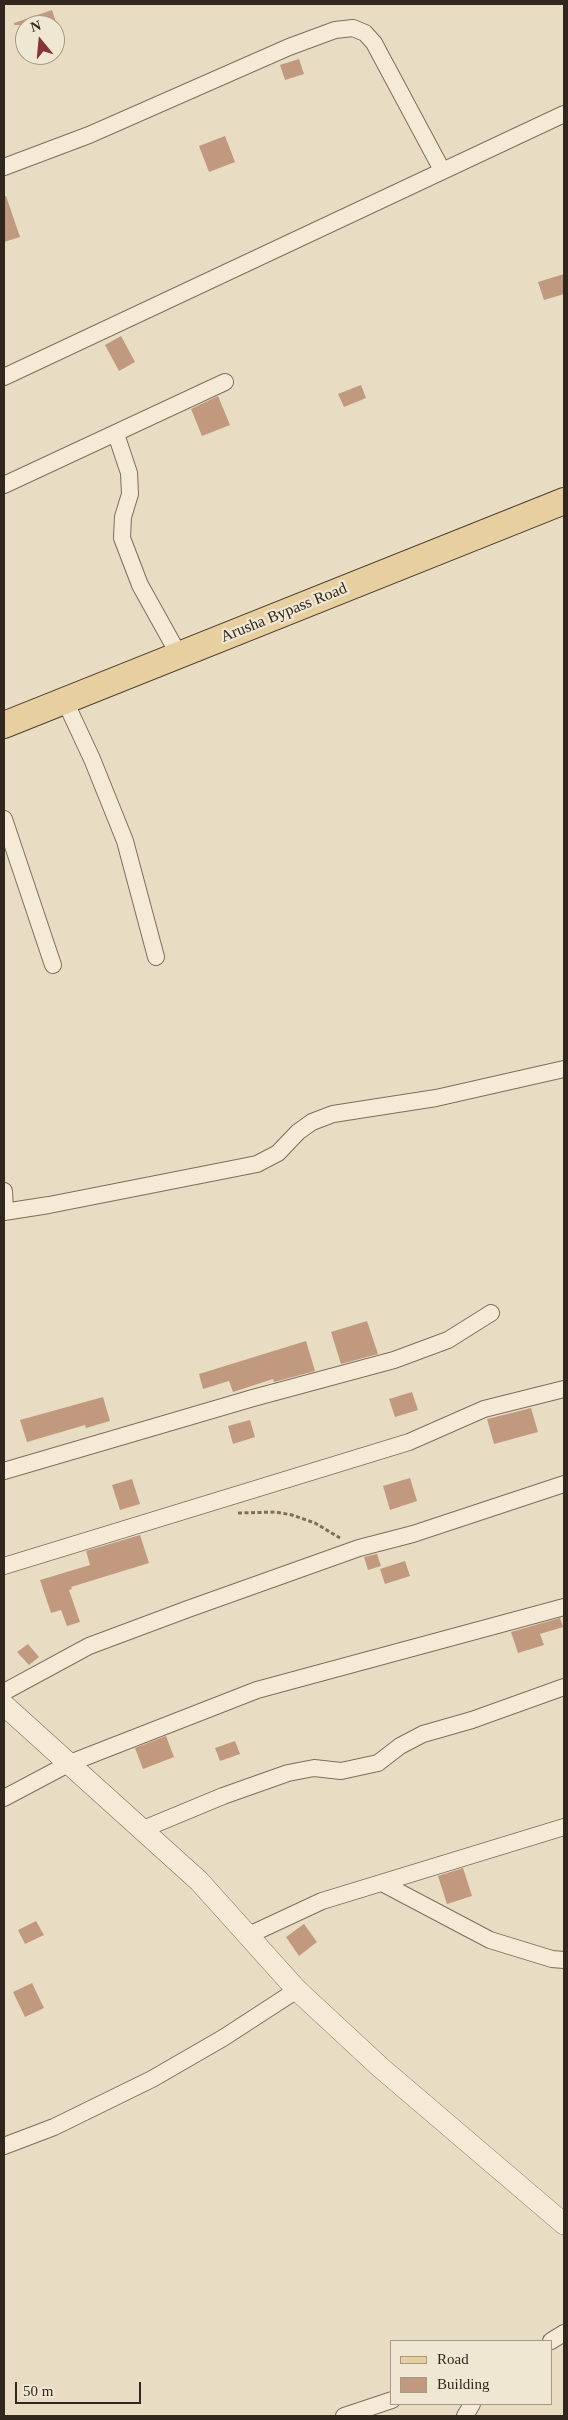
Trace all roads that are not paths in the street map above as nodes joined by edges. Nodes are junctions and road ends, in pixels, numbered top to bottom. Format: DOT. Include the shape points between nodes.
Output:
graph roads {
  1 [pos="564,114"];
  2 [pos="4,167"];
  3 [pos="442,170"];
  4 [pos="4,377"];
  5 [pos="225,382"];
  6 [pos="116,434"];
  7 [pos="4,485"];
  8 [pos="564,501"];
  9 [pos="179,655"];
  10 [pos="65,701"];
  11 [pos="4,725"];
  12 [pos="4,819"];
  13 [pos="156,957"];
  14 [pos="53,965"];
  15 [pos="564,1069"];
  16 [pos="4,1191"];
  17 [pos="4,1211"];
  18 [pos="491,1314"];
  19 [pos="564,1389"];
  20 [pos="4,1471"];
  21 [pos="564,1484"];
  22 [pos="4,1566"];
  23 [pos="564,1607"];
  24 [pos="564,1687"];
  25 [pos="4,1692"];
  26 [pos="4,1705"];
  27 [pos="70,1763"];
  28 [pos="4,1798"];
  29 [pos="564,1827"];
  30 [pos="141,1830"];
  31 [pos="382,1883"];
  32 [pos="250,1935"];
  33 [pos="564,1960"];
  34 [pos="297,1990"];
  35 [pos="5,2139"];
  36 [pos="564,2224"];
  37 [pos="564,2333"];
  38 [pos="553,2340"];
  39 [pos="390,2401"];
  40 [pos="471,2405"];
  41 [pos="344,2416"];
  42 [pos="465,2416"];
  1 -- 3 [label="street"];
  2 -- 3 [label="street" via="89,134 289,47 335,30 353,28 365,33 374,43"];
  3 -- 4 [label="street"];
  5 -- 6 [label="street"];
  6 -- 7 [label="street"];
  6 -- 9 [label="street" via="129,472 130,494 123,517 122,538 140,585"];
  8 -- 9 [label="main road, Arusha Bypass Road"];
  9 -- 10 [label="main road, Arusha Bypass Road"];
  10 -- 11 [label="main road, Arusha Bypass Road"];
  10 -- 13 [label="street" via="125,841"];
  12 -- 14 [label="street"];
  15 -- 17 [label="street" via="445,1096 333,1114 312,1122 278,1153 257,1164"];
  16 -- 17 [label="street"];
  18 -- 20 [label="street" via="448,1340 394,1360"];
  19 -- 22 [label="street" via="484,1409 409,1442"];
  21 -- 25 [label="street" via="413,1534 359,1548 89,1646"];
  23 -- 27 [label="street" via="257,1690"];
  24 -- 30 [label="street" via="423,1734 378,1763 341,1771 314,1768 288,1773"];
  26 -- 27 [label="street"];
  27 -- 28 [label="street"];
  27 -- 30 [label="street"];
  29 -- 31 [label="street"];
  30 -- 32 [label="street" via="199,1881"];
  31 -- 32 [label="street" via="322,1901"];
  31 -- 33 [label="street" via="490,1940"];
  32 -- 34 [label="street"];
  34 -- 35 [label="street" via="224,2038 152,2079 54,2127"];
  34 -- 36 [label="street" via="380,2067"];
  37 -- 38 [label="street"];
  39 -- 41 [label="street"];
  40 -- 42 [label="street"];
}
